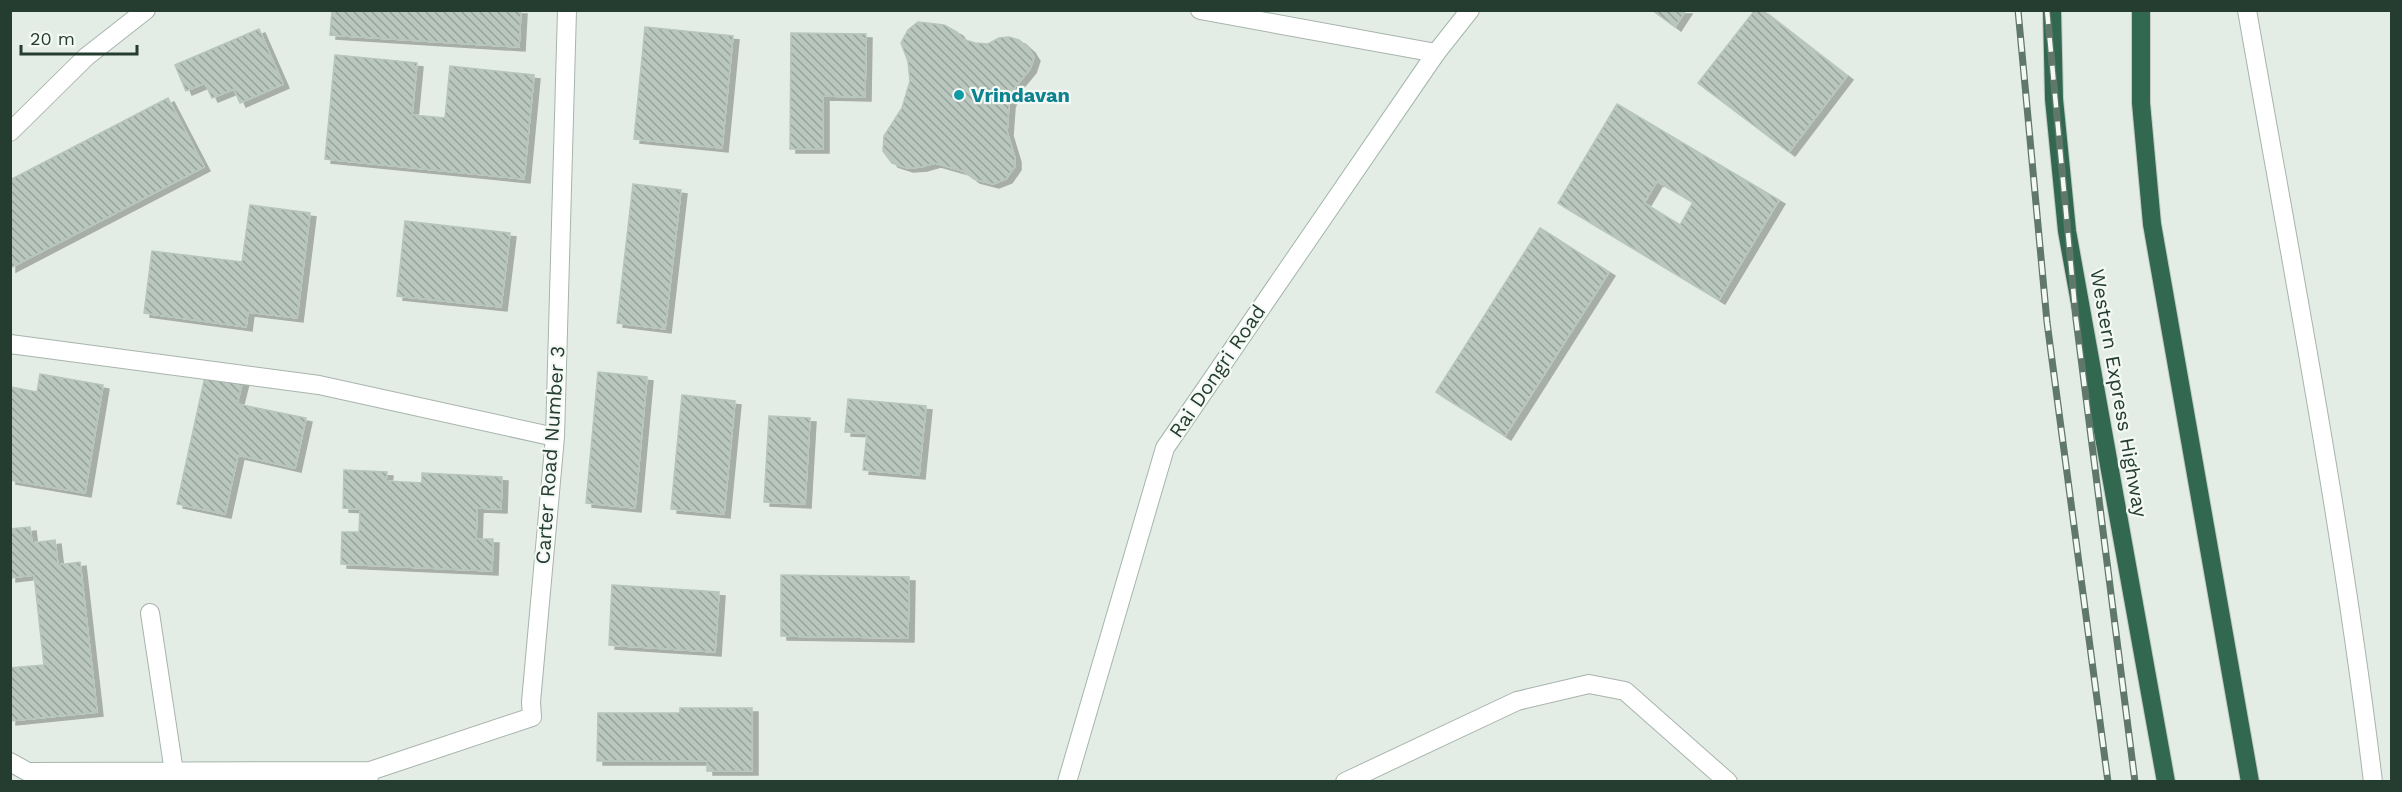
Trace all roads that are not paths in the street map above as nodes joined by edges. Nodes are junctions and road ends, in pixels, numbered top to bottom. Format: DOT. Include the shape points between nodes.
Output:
graph roads {
  1 [pos="146,10"];
  2 [pos="567,10"];
  3 [pos="1200,10"];
  4 [pos="1470,10"];
  5 [pos="2052,10"];
  6 [pos="2141,10"];
  7 [pos="2247,10"];
  8 [pos="1436,53"];
  9 [pos="10,132"];
  10 [pos="10,344"];
  11 [pos="555,437"];
  12 [pos="150,613"];
  13 [pos="10,762"];
  14 [pos="174,772"];
  15 [pos="369,776"];
  16 [pos="1067,782"];
  17 [pos="1345,782"];
  18 [pos="1728,782"];
  19 [pos="2166,782"];
  20 [pos="2250,782"];
  21 [pos="2373,782"];
  1 -- 9 [label="street" via="86,57"];
  2 -- 11 [label="street, Carter Road Number 3"];
  3 -- 8 [label="street"];
  4 -- 8 [label="street, Rai Dongri Road"];
  5 -- 19 [label="highway, Western Express Highway" via="2054,99 2067,231"];
  6 -- 20 [label="highway" via="2141,103 2152,224"];
  7 -- 21 [label="street" via="2311,373 2362,689"];
  8 -- 16 [label="street, Rai Dongri Road" via="1165,448"];
  10 -- 11 [label="street" via="319,385"];
  11 -- 15 [label="street, Carter Road Number 3" via="532,717"];
  12 -- 14 [label="street"];
  13 -- 14 [label="street" via="28,772"];
  14 -- 15 [label="street"];
  17 -- 18 [label="street" via="1517,701 1589,684 1625,691"];
}
